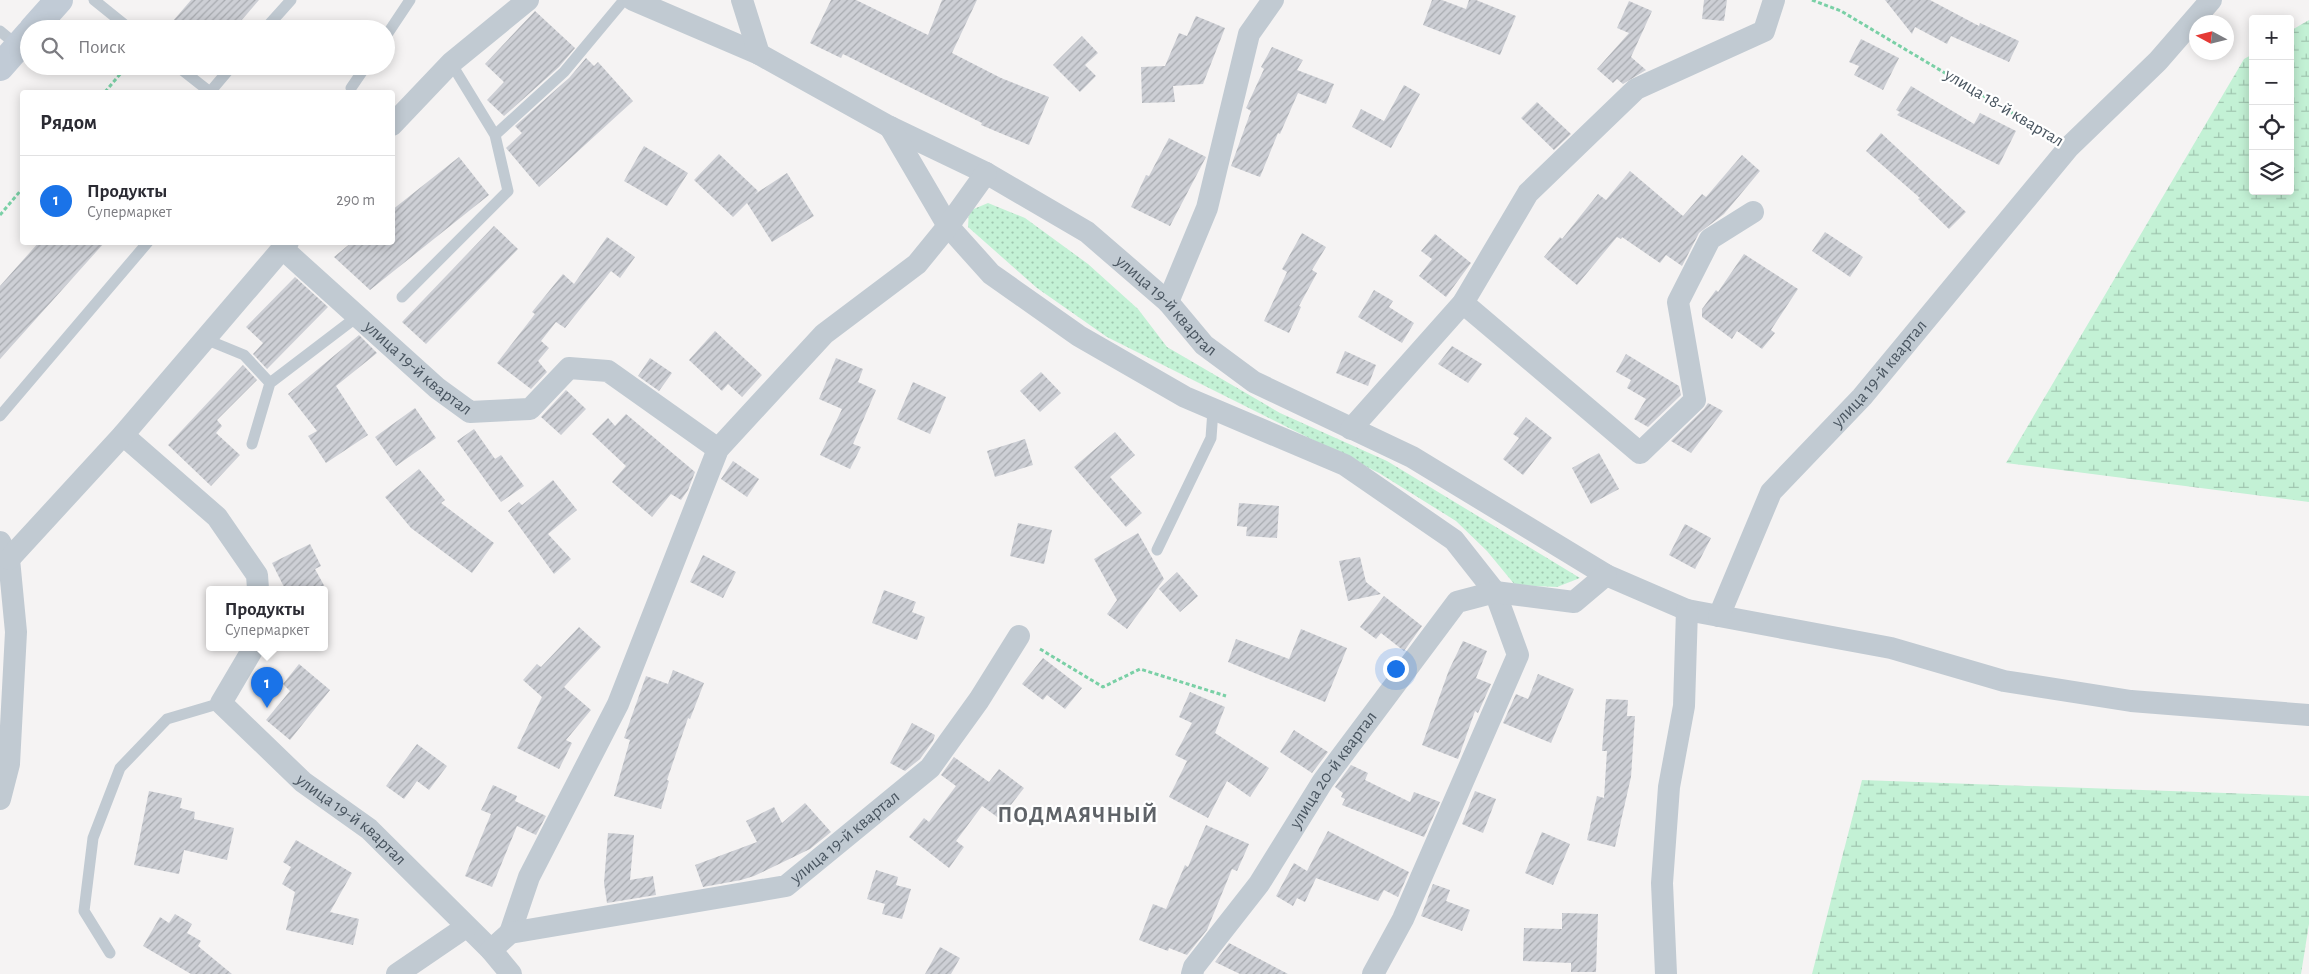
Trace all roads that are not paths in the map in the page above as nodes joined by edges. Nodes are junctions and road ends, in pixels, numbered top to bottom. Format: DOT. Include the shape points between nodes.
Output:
graph roads {
  1 [pos="59,0"];
  2 [pos="94,0"];
  3 [pos="290,0"];
  4 [pos="410,0"];
  5 [pos="528,0"];
  6 [pos="624,0"];
  7 [pos="634,0"];
  8 [pos="742,0"];
  9 [pos="1273,0"];
  10 [pos="1774,0"];
  11 [pos="2212,0"];
  12 [pos="37,20"];
  13 [pos="119,20"];
  14 [pos="273,20"];
  15 [pos="395,22"];
  16 [pos="20,35"];
  17 [pos="759,54"];
  18 [pos="451,63"];
  19 [pos="0,67"];
  20 [pos="188,75"];
  21 [pos="224,75"];
  22 [pos="360,75"];
  23 [pos="351,88"];
  24 [pos="207,90"];
  25 [pos="212,90"];
  26 [pos="395,123"];
  27 [pos="890,127"];
  28 [pos="495,135"];
  29 [pos="2069,147"];
  30 [pos="986,173"];
  31 [pos="1753,212"];
  32 [pos="948,226"];
  33 [pos="145,245"];
  34 [pos="285,246"];
  35 [pos="402,297"];
  36 [pos="1168,302"];
  37 [pos="1463,303"];
  38 [pos="358,316"];
  39 [pos="205,339"];
  40 [pos="270,383"];
  41 [pos="1213,410"];
  42 [pos="0,416"];
  43 [pos="1351,429"];
  44 [pos="123,435"];
  45 [pos="252,444"];
  46 [pos="718,449"];
  47 [pos="5,550"];
  48 [pos="1157,550"];
  49 [pos="1606,575"];
  50 [pos="258,586"];
  51 [pos="1495,592"];
  52 [pos="1687,610"];
  53 [pos="1719,616"];
  54 [pos="1019,636"];
  55 [pos="252,651"];
  56 [pos="221,703"];
  57 [pos="2309,715"];
  58 [pos="0,799"];
  59 [pos="466,927"];
  60 [pos="510,933"];
  61 [pos="491,950"];
  62 [pos="110,953"];
  63 [pos="398,974"];
  64 [pos="511,974"];
  65 [pos="1192,974"];
  66 [pos="1373,974"];
  67 [pos="1666,974"];
  1 -- 12 [label="street"];
  2 -- 13 [label="lane"];
  3 -- 14 [label="lane"];
  4 -- 15 [label="lane"];
  5 -- 18 [label="street"];
  6 -- 28 [label="lane" via="564,72"];
  7 -- 17 [label="street, улица 19-й квартал"];
  8 -- 17 [label="street"];
  9 -- 36 [label="street" via="1249,34 1207,208"];
  10 -- 37 [label="street" via="1764,31 1636,89 1528,193"];
  11 -- 29 [label="street, улица 18-й квартал" via="2158,61"];
  16 -- 19 [label="street"];
  17 -- 27 [label="street, улица 19-й квартал"];
  18 -- 26 [label="street"];
  18 -- 28 [label="lane"];
  20 -- 24 [label="lane"];
  21 -- 25 [label="lane"];
  22 -- 23 [label="lane"];
  27 -- 30 [label="street, улица 19-й квартал"];
  27 -- 32 [label="street"];
  28 -- 35 [label="lane" via="508,191"];
  29 -- 53 [label="street, улица 19-й квартал" via="1862,397 1771,492"];
  30 -- 32 [label="street"];
  30 -- 36 [label="street, улица 19-й квартал" via="1087,232"];
  31 -- 37 [label="street" via="1710,239 1678,302 1695,400 1640,453"];
  32 -- 41 [label="street" via="991,274 1079,336"];
  32 -- 46 [label="street" via="917,264 824,334"];
  33 -- 42 [label="lane"];
  34 -- 38 [label="street, улица 19-й квартал"];
  34 -- 39 [label="street"];
  36 -- 43 [label="street, улица 19-й квартал" via="1204,345 1254,382"];
  37 -- 43 [label="street"];
  38 -- 40 [label="lane"];
  38 -- 46 [label="street, улица 19-й квартал" via="437,388 470,412 530,409 569,368 608,371"];
  39 -- 40 [label="lane" via="244,355"];
  39 -- 44 [label="street"];
  40 -- 45 [label="lane"];
  41 -- 48 [label="lane" via="1211,438"];
  41 -- 51 [label="street" via="1345,465 1454,540"];
  43 -- 49 [label="street, улица 19-й квартал" via="1412,457"];
  44 -- 47 [label="street"];
  44 -- 50 [label="street" via="217,517 258,575"];
  46 -- 60 [label="street" via="618,704 529,877"];
  47 -- 58 [label="street" via="16,632 9,764"];
  49 -- 51 [label="street, улица 20-й квартал" via="1574,602"];
  49 -- 52 [label="street, улица 19-й квартал"];
  51 -- 65 [label="street, улица 20-й квартал" via="1457,602 1323,782 1259,884 1194,967"];
  51 -- 66 [label="street" via="1518,655 1403,919"];
  52 -- 53 [label="street, улица 19-й квартал"];
  52 -- 67 [label="street" via="1684,706 1669,787 1662,883"];
  53 -- 57 [label="street, улица 19-й квартал" via="1891,648 2004,681 2131,701"];
  54 -- 60 [label="street, улица 19-й квартал" via="930,768 786,886"];
  55 -- 56 [label="street"];
  56 -- 59 [label="street, улица 19-й квартал" via="303,782 369,829"];
  56 -- 62 [label="lane" via="167,719 120,768 93,838 84,911"];
  59 -- 61 [label="street, улица 19-й квартал"];
  59 -- 63 [label="street"];
  60 -- 61 [label="street"];
  61 -- 64 [label="street"];
}
